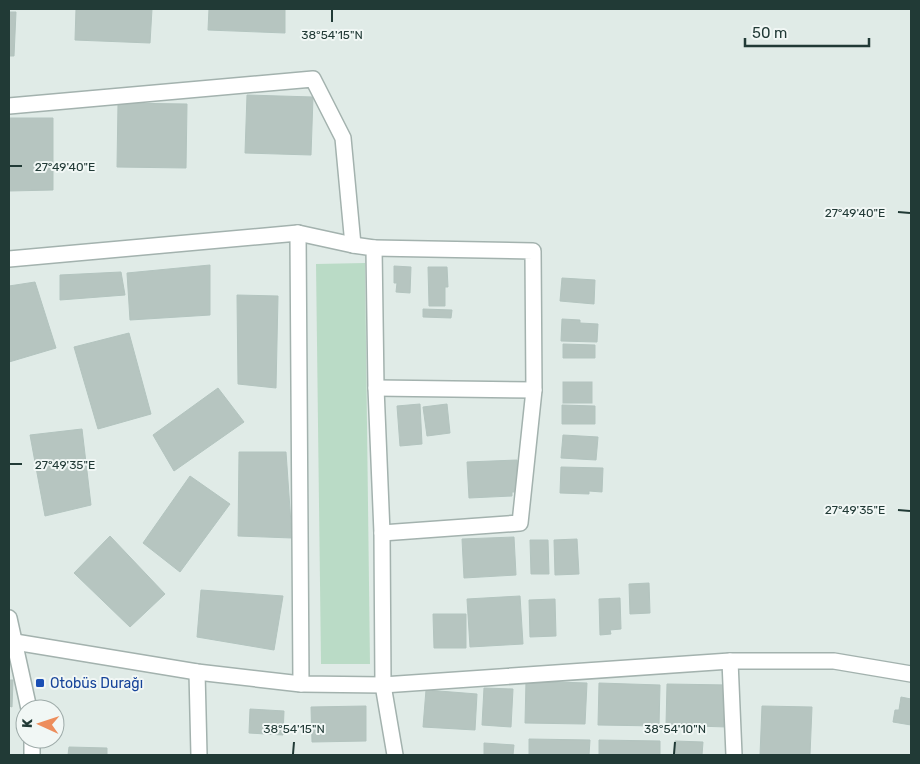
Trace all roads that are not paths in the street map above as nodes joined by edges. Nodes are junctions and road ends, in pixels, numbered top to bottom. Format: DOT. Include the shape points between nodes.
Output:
graph roads {
  1 [pos="9,106"];
  2 [pos="298,233"];
  3 [pos="354,245"];
  4 [pos="374,248"];
  5 [pos="9,259"];
  6 [pos="376,388"];
  7 [pos="534,390"];
  8 [pos="382,533"];
  9 [pos="9,618"];
  10 [pos="11,642"];
  11 [pos="730,661"];
  12 [pos="197,672"];
  13 [pos="911,674"];
  14 [pos="301,684"];
  15 [pos="383,685"];
  16 [pos="26,699"];
  17 [pos="199,755"];
  18 [pos="395,755"];
  19 [pos="734,755"];
  1 -- 3 [label="street" via="313,79 344,138"];
  2 -- 3 [label="street"];
  2 -- 5 [label="street"];
  2 -- 14 [label="street"];
  3 -- 4 [label="street"];
  4 -- 6 [label="street"];
  4 -- 7 [label="street" via="534,251"];
  6 -- 7 [label="street"];
  6 -- 8 [label="street"];
  7 -- 8 [label="street" via="520,523"];
  8 -- 15 [label="street"];
  9 -- 10 [label="street"];
  10 -- 12 [label="street"];
  10 -- 16 [label="street"];
  11 -- 13 [label="street" via="834,661"];
  11 -- 15 [label="street"];
  11 -- 19 [label="street"];
  12 -- 14 [label="street"];
  12 -- 17 [label="street"];
  14 -- 15 [label="street"];
  15 -- 18 [label="street"];
}
